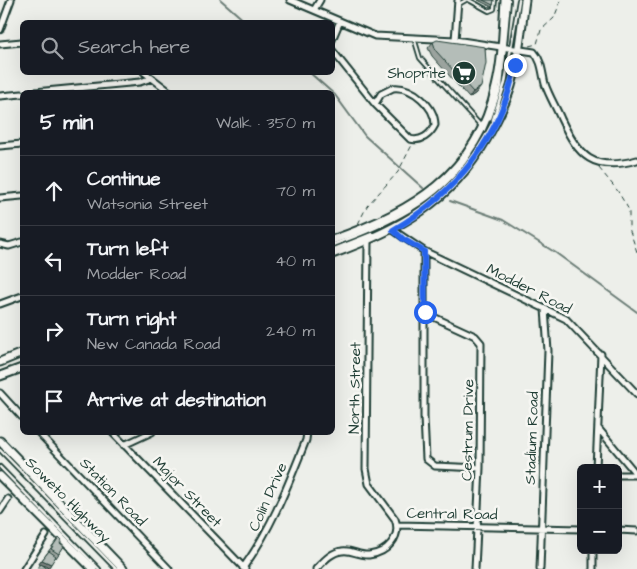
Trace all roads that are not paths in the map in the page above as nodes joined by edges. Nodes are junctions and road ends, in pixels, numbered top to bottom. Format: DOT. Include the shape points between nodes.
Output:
graph roads {
  1 [pos="11,0"];
  2 [pos="290,0"];
  3 [pos="320,0"];
  4 [pos="468,0"];
  5 [pos="480,0"];
  6 [pos="495,0"];
  7 [pos="506,0"];
  8 [pos="519,0"];
  9 [pos="525,0"];
  10 [pos="458,2"];
  11 [pos="480,6"];
  12 [pos="314,10"];
  13 [pos="340,21"];
  14 [pos="0,30"];
  15 [pos="335,33"];
  16 [pos="414,38"];
  17 [pos="455,40"];
  18 [pos="20,42"];
  19 [pos="0,44"];
  20 [pos="509,47"];
  21 [pos="335,54"];
  22 [pos="148,75"];
  23 [pos="152,78"];
  24 [pos="56,90"];
  25 [pos="167,90"];
  26 [pos="20,94"];
  27 [pos="0,96"];
  28 [pos="375,104"];
  29 [pos="482,127"];
  30 [pos="20,144"];
  31 [pos="0,146"];
  32 [pos="637,160"];
  33 [pos="20,196"];
  34 [pos="0,198"];
  35 [pos="393,230"];
  36 [pos="335,239"];
  37 [pos="368,241"];
  38 [pos="20,243"];
  39 [pos="0,244"];
  40 [pos="335,244"];
  41 [pos="335,249"];
  42 [pos="424,251"];
  43 [pos="335,253"];
  44 [pos="20,297"];
  45 [pos="0,304"];
  46 [pos="545,309"];
  47 [pos="425,312"];
  48 [pos="601,354"];
  49 [pos="20,356"];
  50 [pos="0,364"];
  51 [pos="20,367"];
  52 [pos="0,374"];
  53 [pos="0,393"];
  54 [pos="637,394"];
  55 [pos="20,414"];
  56 [pos="598,428"];
  57 [pos="41,435"];
  58 [pos="115,435"];
  59 [pos="146,435"];
  60 [pos="307,435"];
  61 [pos="0,441"];
  62 [pos="124,445"];
  63 [pos="0,450"];
  64 [pos="596,464"];
  65 [pos="0,467"];
  66 [pos="480,468"];
  67 [pos="622,475"];
  68 [pos="637,475"];
  69 [pos="0,476"];
  70 [pos="8,499"];
  71 [pos="0,511"];
  72 [pos="397,526"];
  73 [pos="479,527"];
  74 [pos="541,527"];
  75 [pos="577,529"];
  76 [pos="622,530"];
  77 [pos="637,531"];
  78 [pos="46,536"];
  79 [pos="593,554"];
  80 [pos="244,568"];
  81 [pos="24,569"];
  82 [pos="93,569"];
  83 [pos="99,569"];
  84 [pos="116,569"];
  85 [pos="123,569"];
  86 [pos="170,569"];
  87 [pos="316,569"];
  88 [pos="475,569"];
  89 [pos="540,569"];
  90 [pos="593,569"];
  1 -- 14 [label="street"];
  2 -- 12 [label="street"];
  3 -- 12 [label="street"];
  4 -- 10 [label="lane"];
  4 -- 11 [label="lane"];
  5 -- 11 [label="lane"];
  6 -- 11 [label="lane" via="492,11"];
  7 -- 20 [label="main road"];
  8 -- 20 [label="lane"];
  9 -- 20 [label="main road"];
  10 -- 17 [label="street"];
  12 -- 13 [label="street"];
  13 -- 15 [label="street"];
  13 -- 16 [label="street" via="376,36"];
  16 -- 17 [label="street"];
  16 -- 29 [label="lane" via="420,58"];
  17 -- 20 [label="street"];
  18 -- 19 [label="street"];
  20 -- 29 [label="main road"];
  20 -- 32 [label="street" via="534,52 540,59 546,86 571,139 584,155 594,162 612,165"];
  20 -- 35 [label="main road" via="511,86 474,161 438,200"];
  20 -- 40 [label="lane" via="493,111 473,150 456,172 407,213"];
  20 -- 41 [label="lane" via="504,91 464,169 434,198 410,215 390,227"];
  21 -- 28 [label="street"];
  22 -- 23 [label="street"];
  23 -- 24 [label="street"];
  23 -- 25 [label="street"];
  26 -- 27 [label="street"];
  28 -- 28 [label="street" via="404,135 414,140 427,136 433,128 435,120 432,113 413,91 390,89 381,94"];
  29 -- 36 [label="main road" via="463,158 429,193 395,215"];
  30 -- 31 [label="street"];
  33 -- 34 [label="street"];
  35 -- 37 [label="main road"];
  35 -- 42 [label="street, Modder Road"];
  37 -- 43 [label="main road"];
  37 -- 72 [label="street, North Street" via="366,469 369,484"];
  38 -- 39 [label="street" via="9,246"];
  42 -- 46 [label="street, Modder Road"];
  42 -- 47 [label="street"];
  44 -- 45 [label="street"];
  46 -- 48 [label="street, Modder Road" via="572,324"];
  46 -- 74 [label="street, Stadium Road" via="548,351"];
  47 -- 66 [label="street, Cestrum Drive" via="475,336 482,346"];
  47 -- 66 [label="street" via="426,458 435,466"];
  48 -- 54 [label="street, Modder Road"];
  48 -- 56 [label="street"];
  49 -- 50 [label="main road"];
  51 -- 52 [label="main road"];
  53 -- 55 [label="street"];
  56 -- 64 [label="street"];
  56 -- 68 [label="street"];
  57 -- 86 [label="street, Station Road"];
  58 -- 62 [label="street, Major Street"];
  59 -- 62 [label="street"];
  60 -- 80 [label="street, Colin Drive" via="276,517"];
  61 -- 85 [label="main road, Soweto Highway"];
  62 -- 80 [label="street, Major Street"];
  63 -- 84 [label="lane, Soweto Highway"];
  65 -- 83 [label="lane, Soweto Highway"];
  66 -- 73 [label="street, Cestrum Drive"];
  67 -- 68 [label="street"];
  69 -- 82 [label="main road, Soweto Highway"];
  70 -- 71 [label="street"];
  72 -- 73 [label="street, Central Road"];
  72 -- 87 [label="street, Central Road" via="393,541 377,552 369,555 341,551"];
  73 -- 74 [label="street, Central Road"];
  73 -- 88 [label="street"];
  74 -- 75 [label="street, Central Road"];
  74 -- 89 [label="street, Stadium Road"];
  76 -- 77 [label="street"];
  78 -- 81 [label="street"];
  79 -- 90 [label="street"];
}
